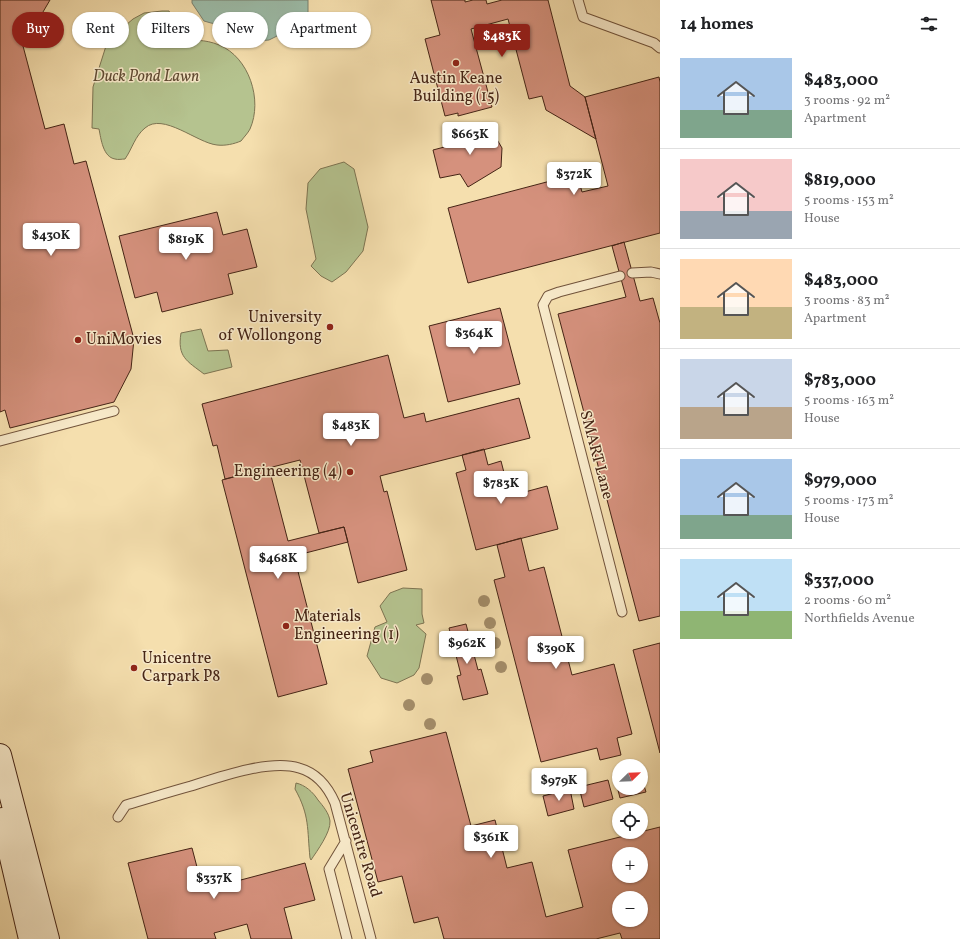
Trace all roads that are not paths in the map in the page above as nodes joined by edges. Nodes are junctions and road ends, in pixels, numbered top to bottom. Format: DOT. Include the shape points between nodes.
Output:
graph roads {
  1 [pos="578,0"];
  2 [pos="660,48"];
  3 [pos="632,273"];
  4 [pos="660,274"];
  5 [pos="620,276"];
  6 [pos="114,411"];
  7 [pos="0,441"];
  8 [pos="622,612"];
  9 [pos="0,755"];
  10 [pos="0,810"];
  11 [pos="118,818"];
  12 [pos="346,841"];
  13 [pos="30,939"];
  14 [pos="48,939"];
  15 [pos="347,939"];
  16 [pos="371,939"];
  1 -- 2 [label="lane" via="583,17"];
  3 -- 4 [label="lane"];
  5 -- 8 [label="lane, SMART Lane" via="548,296 543,305"];
  6 -- 7 [label="lane"];
  9 -- 14 [label="main road"];
  10 -- 13 [label="main road"];
  11 -- 12 [label="lane, Unicentre Road" via="126,805 257,768 290,766 307,772 323,783 330,792 336,803"];
  12 -- 15 [label="lane" via="329,869"];
  12 -- 16 [label="lane, Unicentre Road"];
}
